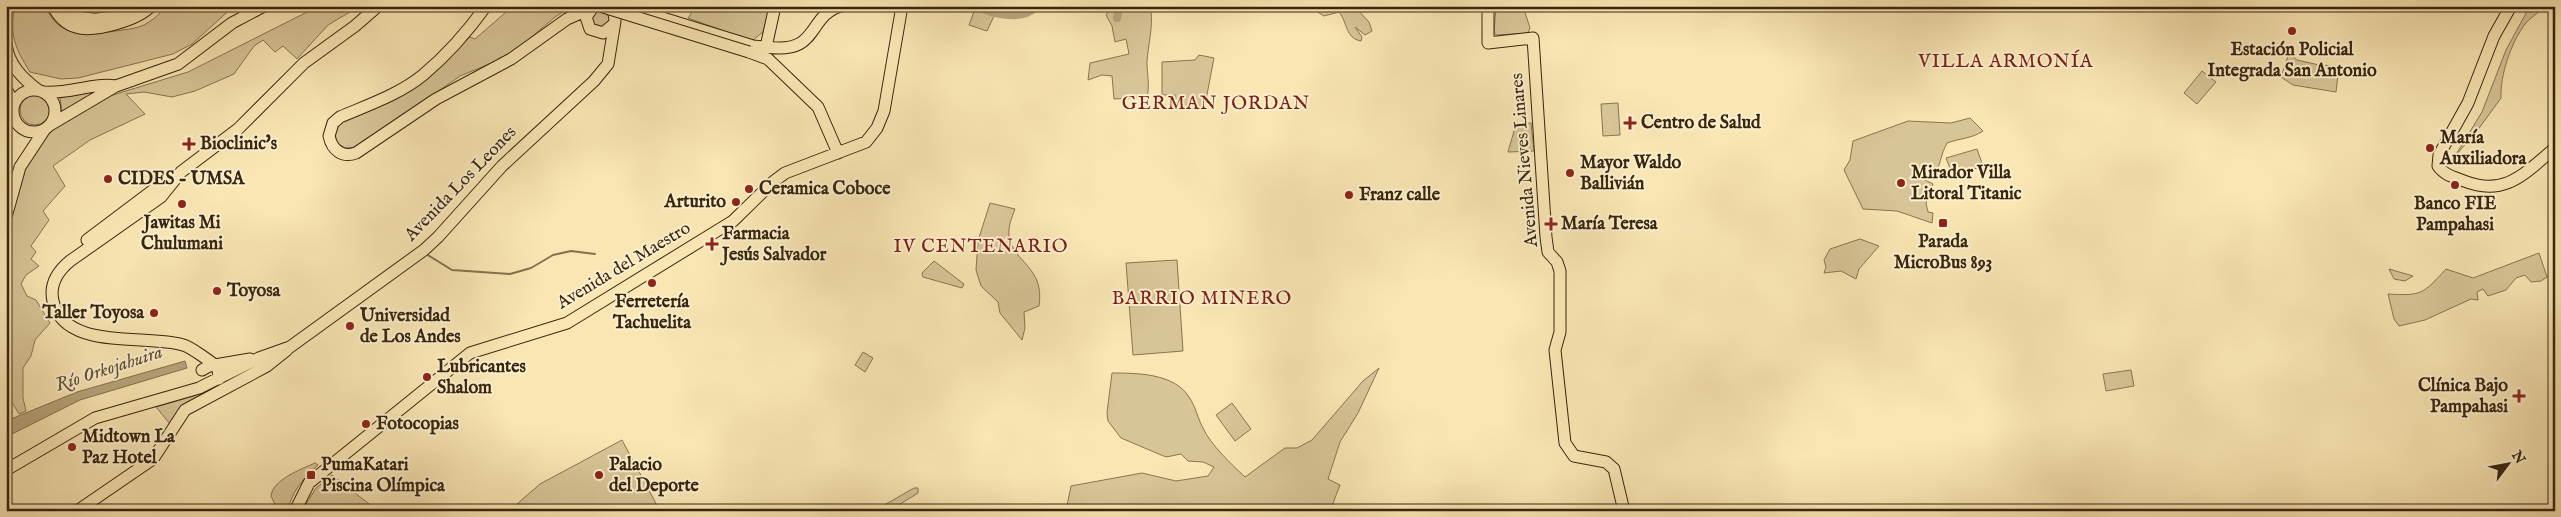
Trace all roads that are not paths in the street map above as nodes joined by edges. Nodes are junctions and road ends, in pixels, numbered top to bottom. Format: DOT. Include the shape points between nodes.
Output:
graph roads {
  1 [pos="53,6"];
  2 [pos="64,6"];
  3 [pos="137,6"];
  4 [pos="151,6"];
  5 [pos="264,6"];
  6 [pos="378,6"];
  7 [pos="494,6"];
  8 [pos="607,6"];
  9 [pos="623,6"];
  10 [pos="775,6"];
  11 [pos="841,6"];
  12 [pos="902,6"];
  13 [pos="1488,6"];
  14 [pos="2511,6"];
  15 [pos="595,7"];
  16 [pos="482,9"];
  17 [pos="614,20"];
  18 [pos="561,26"];
  19 [pos="592,30"];
  20 [pos="6,43"];
  21 [pos="750,48"];
  22 [pos="767,51"];
  23 [pos="602,71"];
  24 [pos="116,86"];
  25 [pos="6,89"];
  26 [pos="41,91"];
  27 [pos="11,108"];
  28 [pos="6,124"];
  29 [pos="21,127"];
  30 [pos="47,127"];
  31 [pos="2555,148"];
  32 [pos="838,154"];
  33 [pos="24,158"];
  34 [pos="6,217"];
  35 [pos="290,347"];
  36 [pos="198,354"];
  37 [pos="260,358"];
  38 [pos="216,365"];
  39 [pos="202,370"];
  40 [pos="219,379"];
  41 [pos="186,392"];
  42 [pos="6,470"];
  43 [pos="77,511"];
  44 [pos="295,511"];
  45 [pos="1624,511"];
  1 -- 4 [label="main road" via="69,25 83,29 124,21"];
  2 -- 3 [label="main road" via="72,15 85,20 121,14"];
  5 -- 24 [label="main road" via="232,22 178,64"];
  6 -- 36 [label="main road" via="304,63 238,129 59,262 47,281 46,303 56,323 78,338 183,345"];
  7 -- 16 [label="main road"];
  8 -- 17 [label="main road"];
  9 -- 17 [label="main road"];
  9 -- 21 [label="main road"];
  10 -- 22 [label="main road"];
  11 -- 22 [label="main road" via="825,14 809,38"];
  12 -- 32 [label="main road, Avenida del Maestro" via="884,111 877,128 866,142"];
  13 -- 45 [label="main road, Avenida Nieves Linares" via="1488,43 1533,38 1546,237 1548,252 1560,271 1560,332 1555,350 1565,443 1574,456 1610,464"];
  14 -- 31 [label="main road" via="2494,36 2468,103 2437,160 2438,166 2468,183 2489,188 2505,185"];
  15 -- 18 [label="main road" via="567,19"];
  15 -- 19 [label="main road" via="586,18"];
  15 -- 21 [label="main road, bridge"];
  16 -- 18 [label="main road" via="451,48 423,75 333,123 329,136 334,149 346,155 356,153 436,98 512,59"];
  17 -- 19 [label="main road" via="608,32"];
  17 -- 23 [label="main road, Avenida Los Leones" via="608,64"];
  18 -- 19 [label="main road" via="570,24"];
  19 -- 23 [label="main road" via="604,48"];
  20 -- 26 [label="main road" via="18,72"];
  21 -- 22 [label="main road"];
  22 -- 32 [label="main road" via="818,106"];
  23 -- 35 [label="main road, Avenida Los Leones" via="502,166 438,237"];
  24 -- 26 [label="main road" via="106,84 62,93"];
  24 -- 30 [label="main road"];
  25 -- 27 [label="main road"];
  26 -- 27 [label="main road" via="21,93"];
  26 -- 30 [label="main road" via="49,96 55,107 53,120"];
  27 -- 29 [label="main road"];
  28 -- 29 [label="main road"];
  29 -- 30 [label="main road" via="34,132"];
  29 -- 33 [label="main road" via="26,148"];
  30 -- 33 [label="main road"];
  32 -- 44 [label="main road, Avenida del Maestro" via="785,173 733,221 567,323 470,353 309,483"];
  33 -- 34 [label="main road"];
  35 -- 37 [label="main road, Avenida Los Leones"];
  35 -- 43 [label="main road" via="267,366 185,410 153,459"];
  36 -- 38 [label="main road"];
  36 -- 39 [label="main road"];
  37 -- 38 [label="main road, Avenida Los Leones"];
  37 -- 40 [label="main road, Avenida Los Leones"];
  38 -- 39 [label="main road, Avenida Los Leones"];
  38 -- 40 [label="main road" via="220,371"];
  39 -- 41 [label="main road" via="199,381"];
  40 -- 41 [label="main road, Avenida Los Leones"];
  41 -- 42 [label="main road, Avenida Los Leones" via="96,418"];
}
